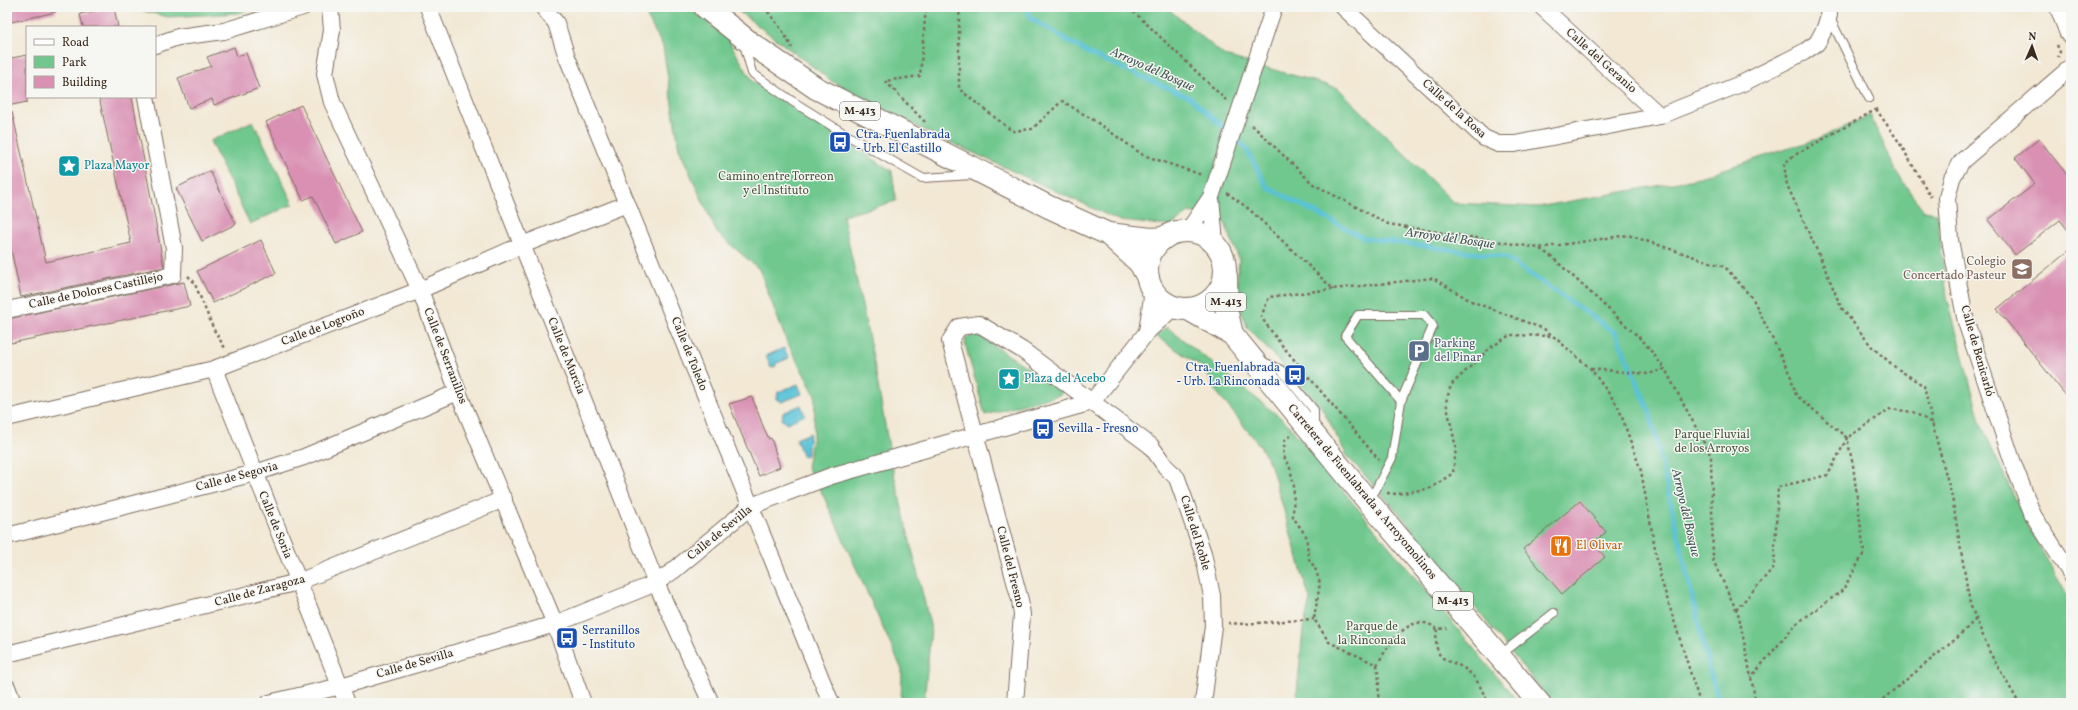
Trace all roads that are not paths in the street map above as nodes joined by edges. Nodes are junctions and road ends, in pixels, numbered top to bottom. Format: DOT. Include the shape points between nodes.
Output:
graph roads {
  1 [pos="303,7"];
  2 [pos="330,7"];
  3 [pos="428,7"];
  4 [pos="543,7"];
  5 [pos="705,7"];
  6 [pos="1274,7"];
  7 [pos="1343,7"];
  8 [pos="1542,7"];
  9 [pos="2061,7"];
  10 [pos="1828,11"];
  11 [pos="742,36"];
  12 [pos="2063,37"];
  13 [pos="156,45"];
  14 [pos="2064,63"];
  15 [pos="146,98"];
  16 [pos="1869,98"];
  17 [pos="1660,116"];
  18 [pos="985,174"];
  19 [pos="1211,197"];
  20 [pos="628,204"];
  21 [pos="1188,231"];
  22 [pos="1108,234"];
  23 [pos="1164,238"];
  24 [pos="1215,243"];
  25 [pos="522,246"];
  26 [pos="1226,268"];
  27 [pos="1150,284"];
  28 [pos="420,290"];
  29 [pos="1181,308"];
  30 [pos="7,310"];
  31 [pos="1147,332"];
  32 [pos="1232,334"];
  33 [pos="214,369"];
  34 [pos="458,392"];
  35 [pos="1400,401"];
  36 [pos="1092,402"];
  37 [pos="7,418"];
  38 [pos="975,434"];
  39 [pos="255,473"];
  40 [pos="1371,496"];
  41 [pos="504,499"];
  42 [pos="751,506"];
  43 [pos="7,536"];
  44 [pos="2071,574"];
  45 [pos="298,582"];
  46 [pos="656,583"];
  47 [pos="1554,613"];
  48 [pos="555,624"];
  49 [pos="7,654"];
  50 [pos="1500,655"];
  51 [pos="341,686"];
  52 [pos="7,687"];
  53 [pos="13,703"];
  54 [pos="269,703"];
  55 [pos="347,703"];
  56 [pos="583,703"];
  57 [pos="711,703"];
  58 [pos="831,703"];
  59 [pos="1015,703"];
  60 [pos="1203,703"];
  61 [pos="1539,703"];
  1 -- 13 [label="street" via="224,31 178,37"];
  2 -- 28 [label="street, Calle de Serranillos" via="332,30 325,74 332,102"];
  3 -- 25 [label="street, Calle de Murcia"];
  4 -- 20 [label="street, Calle de Toledo" via="556,23 567,57"];
  5 -- 11 [label="main road, M-413"];
  6 -- 19 [label="street, bridge"];
  7 -- 17 [label="street, Calle de la Rosa" via="1484,138 1498,144 1515,144"];
  8 -- 17 [label="street, Calle del Geranio"];
  9 -- 12 [label="main road"];
  10 -- 16 [label="lane"];
  10 -- 17 [label="street, Calle de la Rosa" via="1825,28 1817,43 1804,52 1743,83"];
  11 -- 18 [label="main road, M-413" via="816,88"];
  11 -- 18 [label="lane" via="752,73 870,149 922,178"];
  14 -- 44 [label="street, Calle de Benicarló" via="1962,161 1952,178 1948,198 1950,240 1966,322 1993,407 2033,515"];
  15 -- 30 [label="street, Calle de Dolores Castillejo" via="174,248 173,275"];
  18 -- 22 [label="main road, M-413"];
  19 -- 21 [label="street"];
  19 -- 24 [label="street"];
  20 -- 25 [label="street, Calle de Logroño"];
  20 -- 42 [label="street, Calle de Toledo"];
  21 -- 23 [label="main road, M-413"];
  21 -- 24 [label="main road" via="1207,237"];
  22 -- 23 [label="main road, M-413"];
  22 -- 27 [label="main road, M-413" via="1140,263"];
  23 -- 27 [label="main road" via="1150,255 1147,266"];
  24 -- 26 [label="main road, M-413" via="1221,251"];
  25 -- 28 [label="street, Calle de Logroño"];
  25 -- 46 [label="street, Calle de Murcia"];
  26 -- 29 [label="main road, M-413" via="1219,292 1211,301 1200,307"];
  26 -- 32 [label="main road, Carretera de Fuenlabrada a Arroyomolinos / M-413" via="1227,313"];
  27 -- 29 [label="main road, M-413" via="1158,298"];
  27 -- 31 [label="street"];
  28 -- 33 [label="street, Calle de Logroño"];
  28 -- 34 [label="street, Calle de Serranillos"];
  29 -- 31 [label="street"];
  29 -- 32 [label="main road, Carretera de Fuenlabrada a Arroyomolinos / M-413"];
  31 -- 36 [label="street"];
  32 -- 40 [label="main road, Carretera de Fuenlabrada a Arroyomolinos / M-413" via="1310,430"];
  33 -- 37 [label="street, Calle de Logroño"];
  33 -- 39 [label="street, Calle de Soria"];
  34 -- 39 [label="street, Calle de Segovia" via="304,457"];
  34 -- 41 [label="street, Calle de Serranillos"];
  35 -- 35 [label="lane" via="1434,326 1424,315 1358,315 1346,336"];
  35 -- 40 [label="lane" via="1392,458"];
  36 -- 38 [label="street, Calle de Sevilla"];
  36 -- 38 [label="street" via="1022,350 979,324 959,327 950,342"];
  36 -- 60 [label="street, Calle del Roble" via="1151,446 1164,466 1177,478 1203,553 1212,596 1213,622"];
  38 -- 42 [label="street, Calle de Sevilla" via="831,476"];
  38 -- 59 [label="street, Calle del Fresno" via="1020,600 1022,615"];
  39 -- 43 [label="street, Calle de Segovia"];
  39 -- 45 [label="street, Calle de Soria"];
  40 -- 50 [label="main road, Carretera de Fuenlabrada a Arroyomolinos / M-413"];
  41 -- 45 [label="street, Calle de Zaragoza"];
  41 -- 48 [label="street, Calle de Serranillos"];
  42 -- 46 [label="street, Calle de Sevilla"];
  42 -- 58 [label="street, Calle de Toledo"];
  45 -- 49 [label="street, Calle de Zaragoza"];
  45 -- 51 [label="street, Calle de Soria"];
  46 -- 48 [label="street, Calle de Sevilla"];
  46 -- 57 [label="street, Calle de Murcia"];
  47 -- 50 [label="lane"];
  48 -- 51 [label="street, Calle de Sevilla"];
  48 -- 56 [label="street, Calle de Serranillos"];
  50 -- 61 [label="main road, Carretera de Fuenlabrada a Arroyomolinos / M-413"];
  51 -- 54 [label="street, Calle de Sevilla"];
  51 -- 55 [label="street, Calle de Soria"];
  52 -- 53 [label="street"];
}
